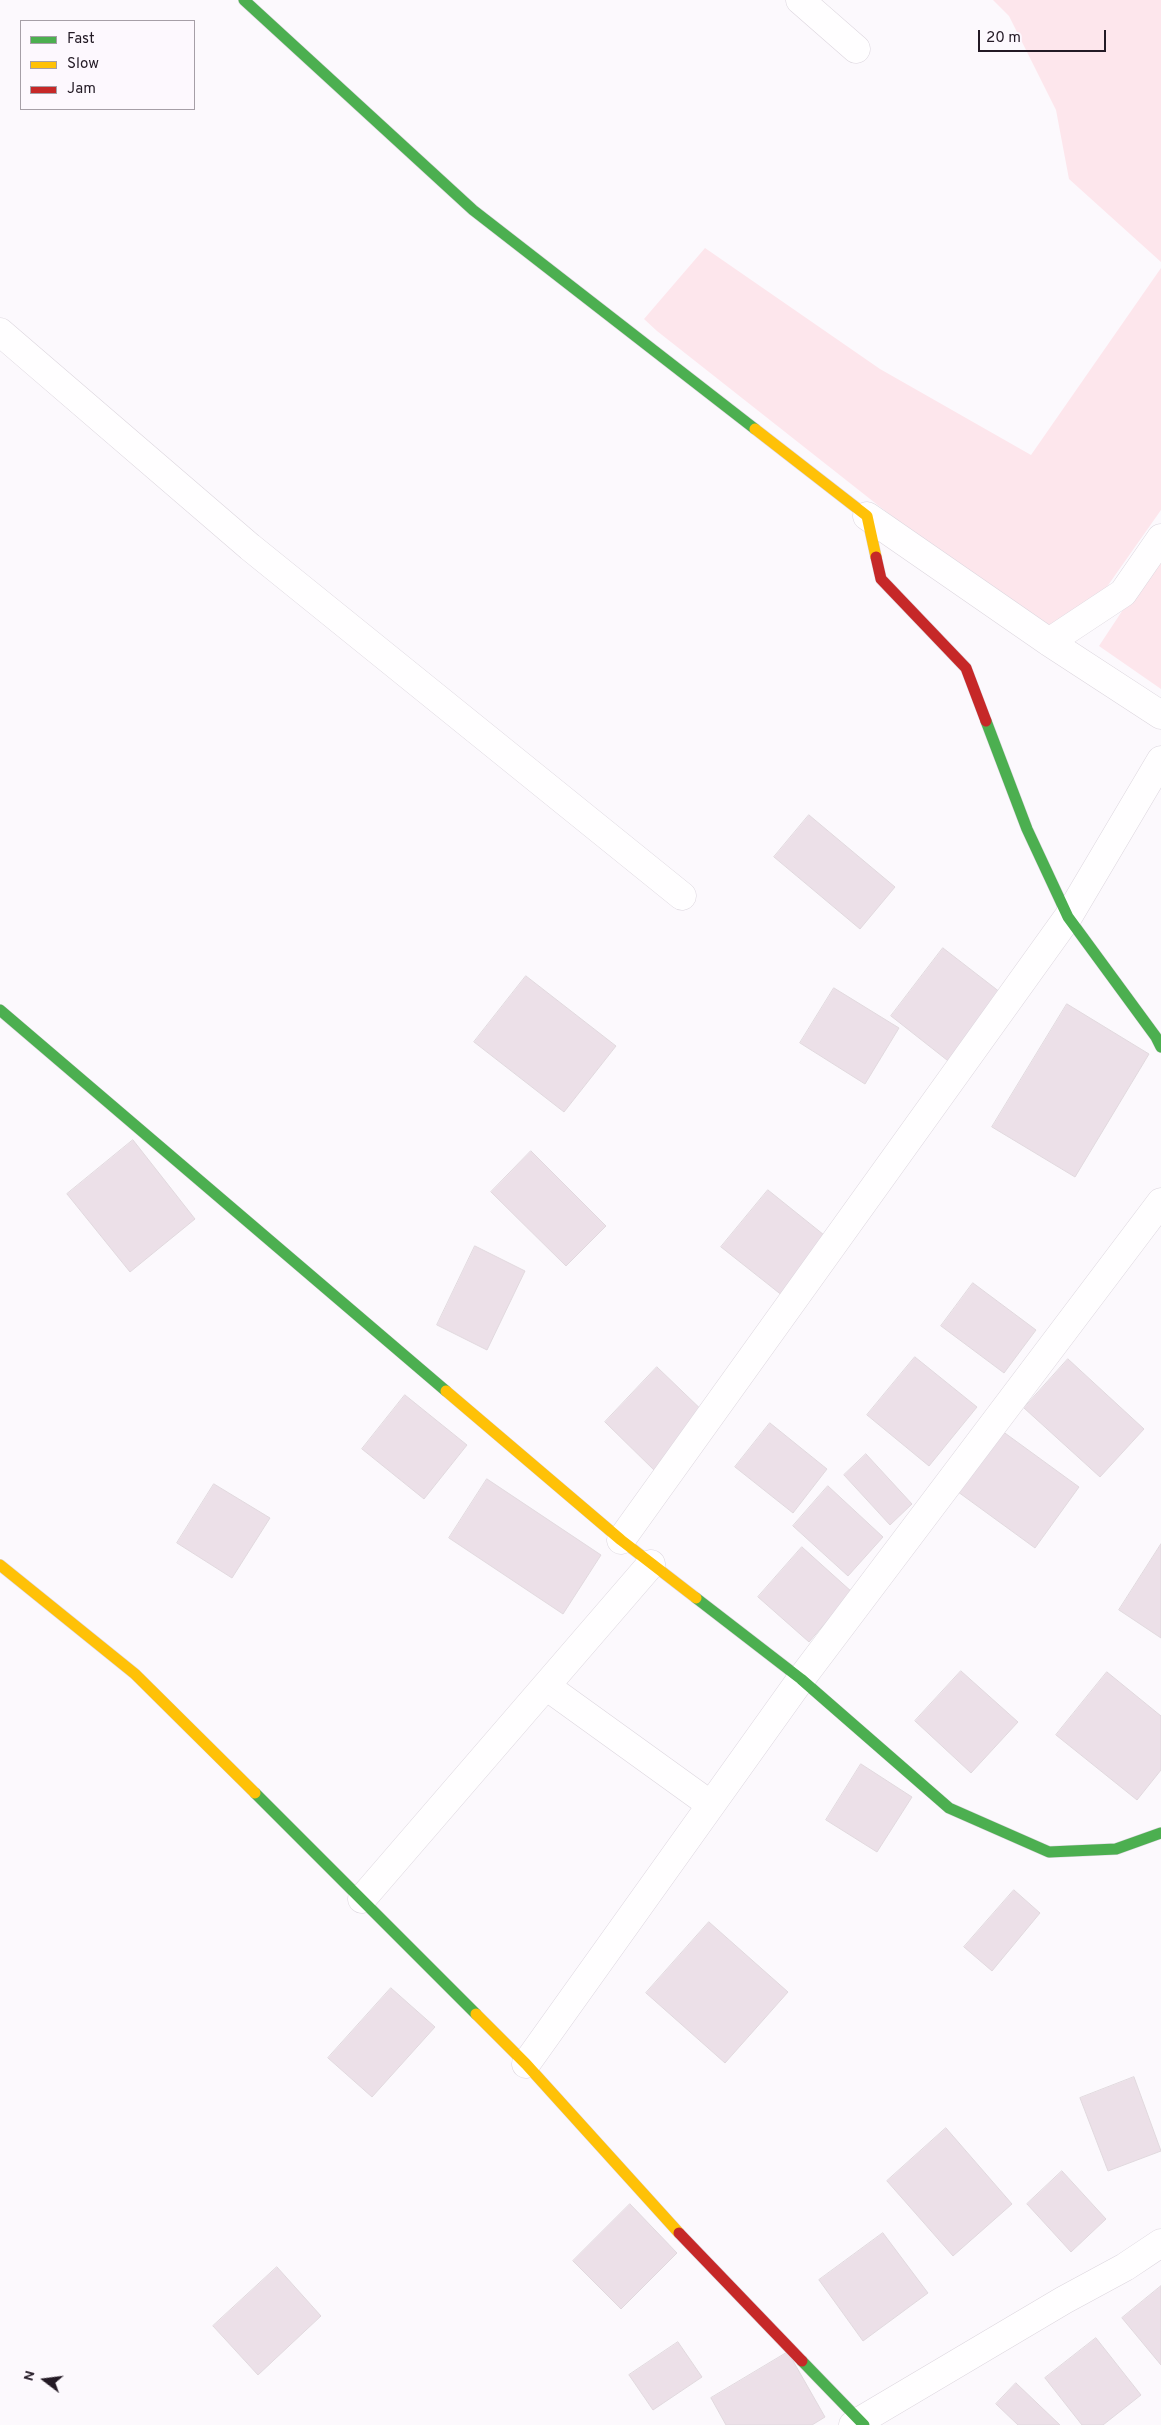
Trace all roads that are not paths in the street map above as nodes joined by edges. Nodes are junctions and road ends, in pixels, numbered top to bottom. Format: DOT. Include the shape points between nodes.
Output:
graph roads {
  1 [pos="244,0"];
  2 [pos="800,0"];
  3 [pos="856,49"];
  4 [pos="0,332"];
  5 [pos="867,516"];
  6 [pos="1161,538"];
  7 [pos="1049,642"];
  8 [pos="1161,714"];
  9 [pos="1161,760"];
  10 [pos="682,896"];
  11 [pos="1068,917"];
  12 [pos="0,1010"];
  13 [pos="1161,1046"];
  14 [pos="1161,1202"];
  15 [pos="621,1540"];
  16 [pos="651,1564"];
  17 [pos="0,1565"];
  18 [pos="801,1679"];
  19 [pos="546,1686"];
  20 [pos="711,1805"];
  21 [pos="1161,1833"];
  22 [pos="362,1899"];
  23 [pos="526,2064"];
  24 [pos="1161,2243"];
  25 [pos="859,2424"];
  1 -- 5 [label="street" via="473,210"];
  2 -- 3 [label="street"];
  4 -- 10 [label="street" via="250,547"];
  5 -- 7 [label="street"];
  5 -- 11 [label="street" via="881,579 966,668 1027,829"];
  6 -- 7 [label="street" via="1123,593"];
  7 -- 8 [label="street"];
  9 -- 11 [label="street"];
  11 -- 13 [label="street"];
  11 -- 15 [label="street"];
  12 -- 15 [label="street"];
  14 -- 18 [label="street"];
  15 -- 16 [label="street"];
  16 -- 18 [label="street"];
  16 -- 19 [label="street"];
  17 -- 22 [label="street" via="134,1674"];
  18 -- 20 [label="street"];
  18 -- 21 [label="street" via="950,1808 1050,1852 1116,1849"];
  19 -- 20 [label="street"];
  19 -- 22 [label="street"];
  20 -- 23 [label="street"];
  22 -- 23 [label="street"];
  23 -- 25 [label="street" via="666,2220"];
  24 -- 25 [label="street"];
}
